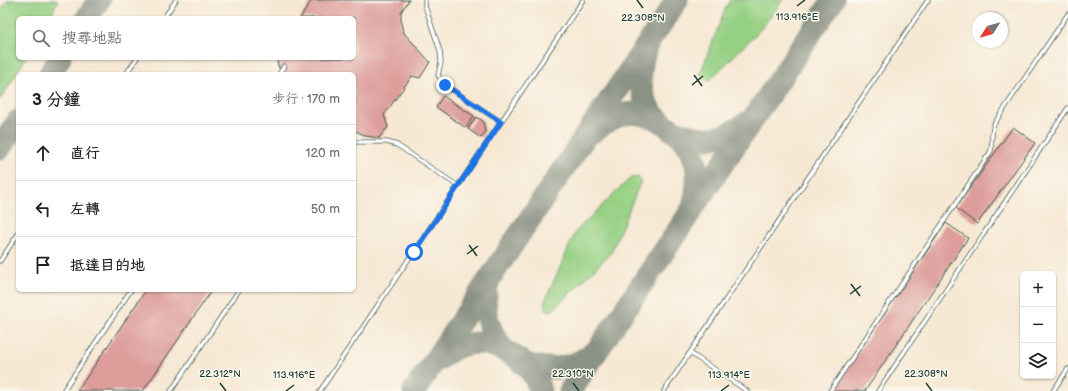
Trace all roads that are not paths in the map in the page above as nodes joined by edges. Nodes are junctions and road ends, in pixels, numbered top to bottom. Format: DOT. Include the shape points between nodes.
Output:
graph roads {
  1 [pos="176,0"];
  2 [pos="425,0"];
  3 [pos="583,0"];
  4 [pos="928,0"];
  5 [pos="1068,14"];
  6 [pos="165,16"];
  7 [pos="136,60"];
  8 [pos="284,66"];
  9 [pos="127,72"];
  10 [pos="280,72"];
  11 [pos="1068,108"];
  12 [pos="501,122"];
  13 [pos="356,142"];
  14 [pos="458,186"];
  15 [pos="16,237"];
  16 [pos="0,261"];
  17 [pos="131,292"];
  18 [pos="238,292"];
  19 [pos="690,353"];
  20 [pos="1068,369"];
  21 [pos="63,391"];
  22 [pos="171,391"];
  23 [pos="320,391"];
  24 [pos="664,391"];
  25 [pos="747,391"];
  26 [pos="830,391"];
  27 [pos="878,391"];
  28 [pos="1053,391"];
  1 -- 6 [label="lane"];
  2 -- 12 [label="lane" via="440,51 438,75 445,85"];
  3 -- 12 [label="lane"];
  4 -- 19 [label="lane"];
  5 -- 26 [label="lane" via="994,124 991,152"];
  7 -- 9 [label="lane"];
  8 -- 10 [label="lane"];
  11 -- 27 [label="lane"];
  12 -- 14 [label="lane"];
  13 -- 14 [label="lane" via="387,142 397,145"];
  14 -- 23 [label="lane"];
  15 -- 16 [label="lane"];
  17 -- 21 [label="lane"];
  18 -- 22 [label="lane"];
  19 -- 24 [label="lane"];
  19 -- 25 [label="lane"];
  20 -- 28 [label="lane"];
}
